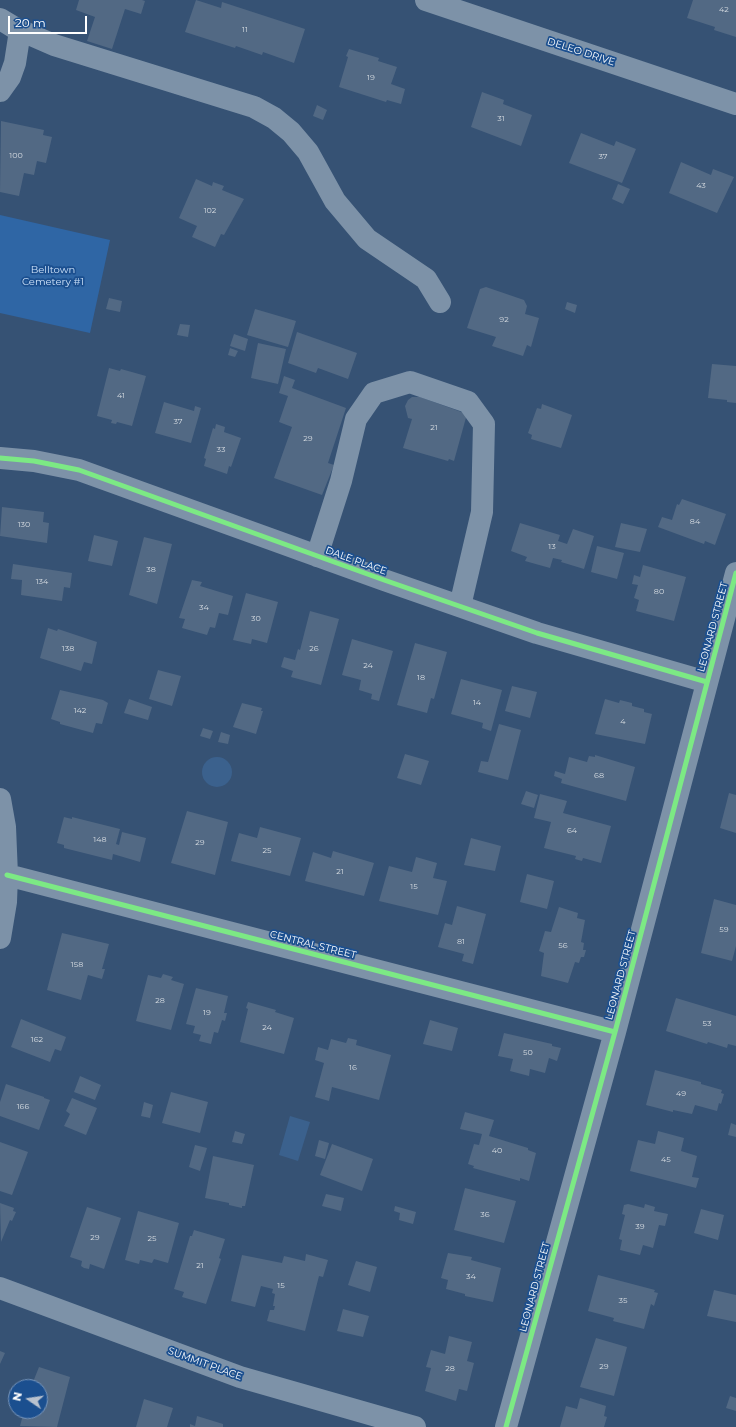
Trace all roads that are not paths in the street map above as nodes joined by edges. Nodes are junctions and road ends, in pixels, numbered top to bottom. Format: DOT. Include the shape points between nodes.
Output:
graph roads {
  1 [pos="426,0"];
  2 [pos="0,19"];
  3 [pos="20,31"];
  4 [pos="0,91"];
  5 [pos="736,104"];
  6 [pos="440,302"];
  7 [pos="0,458"];
  8 [pos="317,556"];
  9 [pos="736,573"];
  10 [pos="460,606"];
  11 [pos="708,682"];
  12 [pos="0,799"];
  13 [pos="7,875"];
  14 [pos="0,938"];
  15 [pos="615,1032"];
  16 [pos="0,1288"];
  17 [pos="415,1427"];
  18 [pos="506,1427"];
  1 -- 5 [label="street, DELEO DRIVE"];
  2 -- 3 [label="street"];
  3 -- 4 [label="street" via="15,63 10,77"];
  3 -- 6 [label="street" via="54,45 254,107 274,118 291,132 308,152 335,201 367,239 426,279"];
  7 -- 8 [label="street, DALE PLACE" via="34,461 79,470"];
  8 -- 10 [label="street, DALE PLACE"];
  8 -- 10 [label="street" via="341,481 356,419 374,393 410,382 468,402 484,424 482,512"];
  9 -- 11 [label="street, LEONARD STREET"];
  10 -- 11 [label="street, DALE PLACE" via="537,633"];
  11 -- 15 [label="street, LEONARD STREET"];
  12 -- 13 [label="street"];
  13 -- 14 [label="street"];
  13 -- 15 [label="street, CENTRAL STREET"];
  15 -- 18 [label="street, LEONARD STREET"];
  16 -- 17 [label="street, SUMMIT PLACE" via="240,1378"];
}
